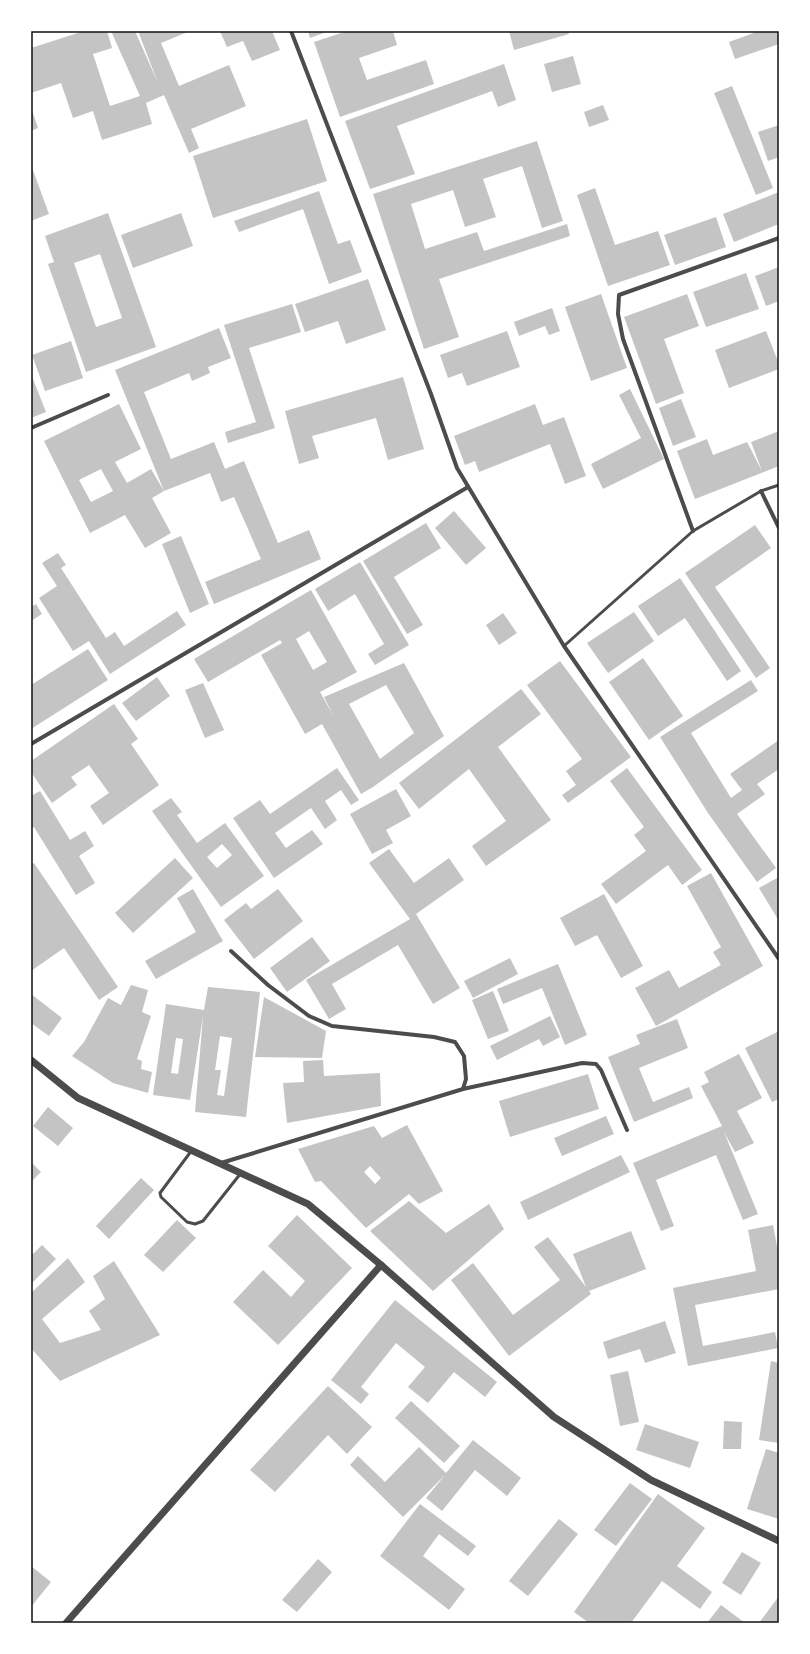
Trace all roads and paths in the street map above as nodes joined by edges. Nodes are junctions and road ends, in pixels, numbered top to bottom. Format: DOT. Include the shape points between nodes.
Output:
graph roads {
  1 [pos="291,31"];
  2 [pos="779,238"];
  3 [pos="108,395"];
  4 [pos="31,428"];
  5 [pos="779,485"];
  6 [pos="468,487"];
  7 [pos="761,491"];
  8 [pos="779,528"];
  9 [pos="693,531"];
  10 [pos="564,646"];
  11 [pos="31,744"];
  12 [pos="231,951"];
  13 [pos="779,959"];
  14 [pos="31,1060"];
  15 [pos="463,1089"];
  16 [pos="627,1130"];
  17 [pos="192,1150"];
  18 [pos="221,1164"];
  19 [pos="240,1173"];
  20 [pos="381,1265"];
  21 [pos="779,1541"];
  22 [pos="66,1623"];
  1 -- 6 [label="street" via="429,386 457,468"];
  2 -- 9 [label="street" via="619,295 618,314 623,339"];
  3 -- 4 [label="street"];
  5 -- 7 [label="lane"];
  6 -- 10 [label="street"];
  6 -- 11 [label="street"];
  7 -- 8 [label="street"];
  7 -- 9 [label="lane"];
  9 -- 10 [label="lane"];
  10 -- 13 [label="street"];
  12 -- 15 [label="street" via="268,985 309,1016 332,1026 434,1037 455,1042 464,1056 466,1079"];
  14 -- 17 [label="street" via="78,1098"];
  15 -- 16 [label="street" via="588,1062 596,1064 601,1070"];
  15 -- 18 [label="street"];
  17 -- 18 [label="street"];
  17 -- 19 [label="lane" via="160,1193 187,1222 195,1224 203,1221"];
  18 -- 19 [label="street"];
  19 -- 20 [label="street" via="308,1204"];
  20 -- 21 [label="street" via="554,1417 651,1480"];
  20 -- 22 [label="street"];
}
